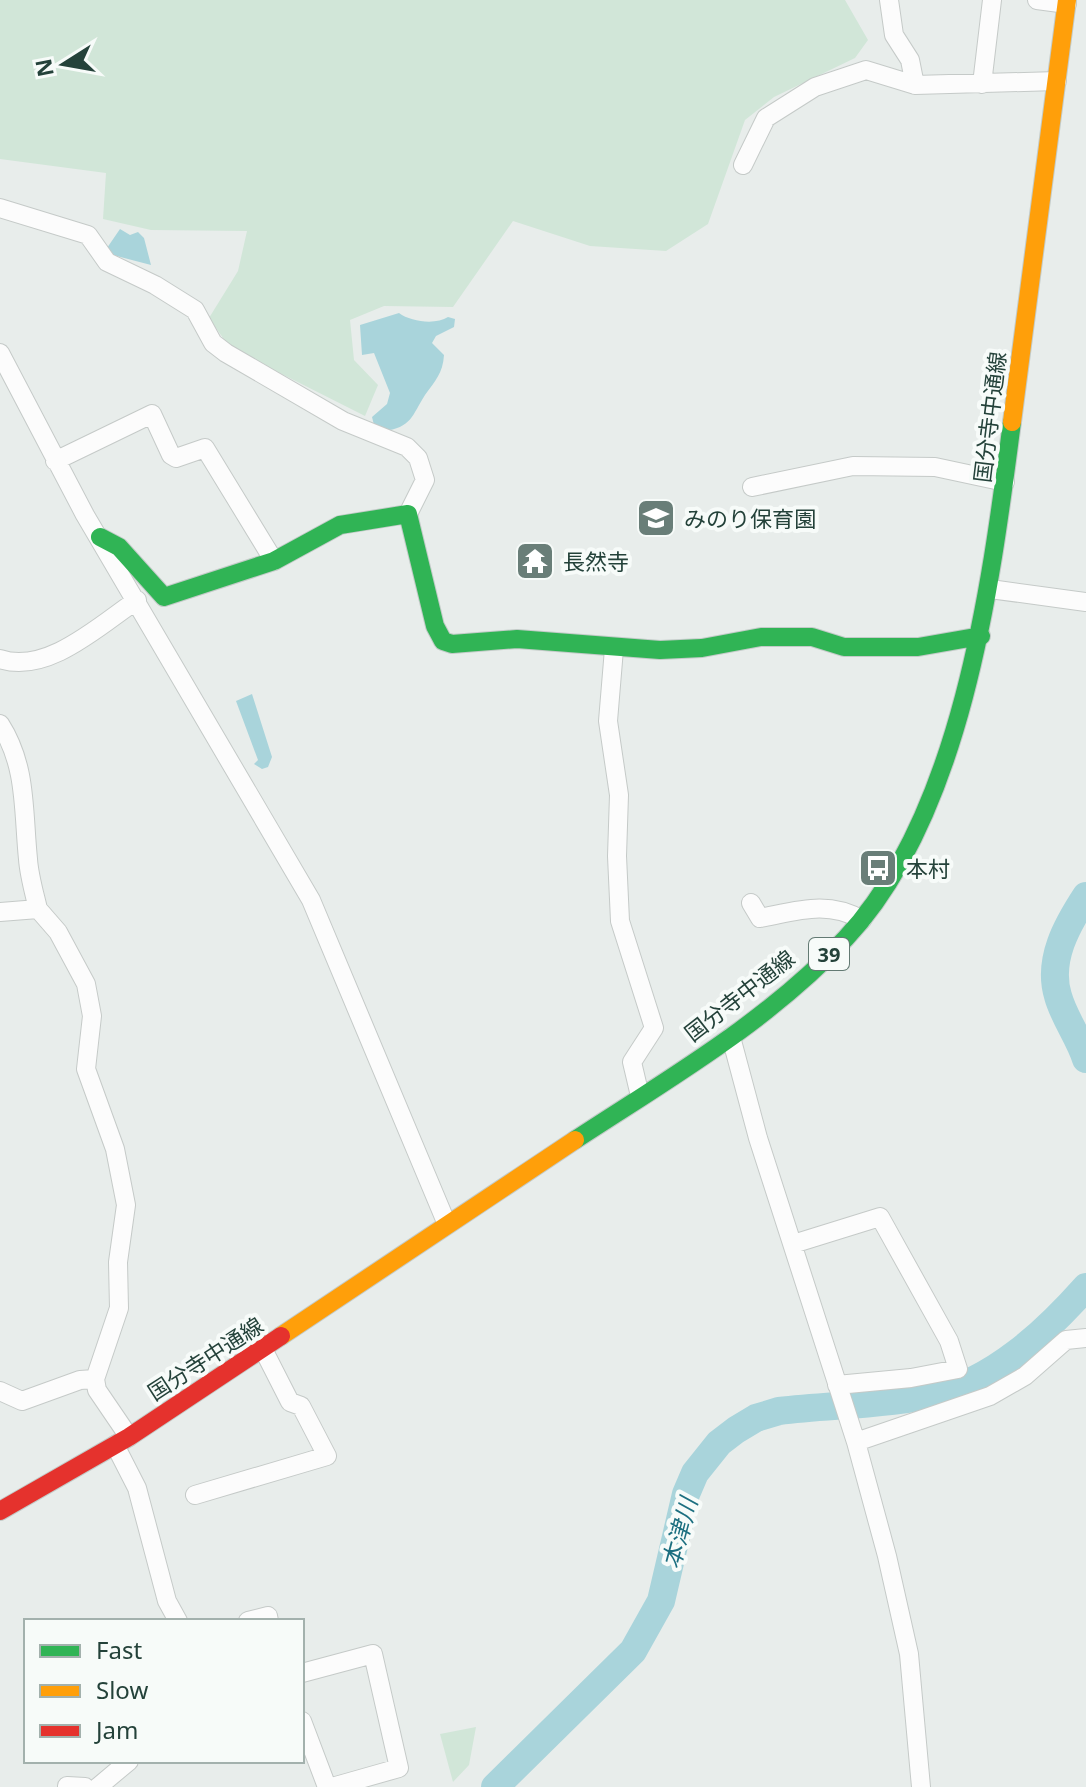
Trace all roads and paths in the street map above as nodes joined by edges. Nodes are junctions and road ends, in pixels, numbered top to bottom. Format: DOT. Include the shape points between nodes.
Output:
graph roads {
  1 [pos="889,0"];
  2 [pos="992,0"];
  3 [pos="1037,0"];
  4 [pos="1067,2"];
  5 [pos="1057,81"];
  6 [pos="982,84"];
  7 [pos="915,85"];
  8 [pos="743,165"];
  9 [pos="0,208"];
  10 [pos="0,353"];
  11 [pos="55,461"];
  12 [pos="1005,482"];
  13 [pos="752,487"];
  14 [pos="408,514"];
  15 [pos="100,537"];
  16 [pos="274,561"];
  17 [pos="990,589"];
  18 [pos="137,600"];
  19 [pos="1086,602"];
  20 [pos="981,636"];
  21 [pos="614,649"];
  22 [pos="0,659"];
  23 [pos="0,724"];
  24 [pos="751,903"];
  25 [pos="38,909"];
  26 [pos="0,912"];
  27 [pos="862,920"];
  28 [pos="731,1037"];
  29 [pos="640,1096"];
  30 [pos="446,1222"];
  31 [pos="793,1244"];
  32 [pos="1086,1338"];
  33 [pos="263,1349"];
  34 [pos="95,1379"];
  35 [pos="839,1389"];
  36 [pos="0,1391"];
  37 [pos="122,1441"];
  38 [pos="856,1442"];
  39 [pos="195,1495"];
  40 [pos="0,1511"];
  41 [pos="177,1619"];
  42 [pos="304,1672"];
  43 [pos="304,1726"];
  44 [pos="127,1763"];
  45 [pos="98,1787"];
  46 [pos="330,1787"];
  47 [pos="921,1787"];
  1 -- 7 [label="street" via="894,35 910,60"];
  2 -- 6 [label="street"];
  3 -- 4 [label="street"];
  4 -- 5 [label="main road, 国分寺中通線 / 39"];
  5 -- 6 [label="street"];
  5 -- 12 [label="main road, 国分寺中通線 / 39"];
  6 -- 7 [label="street"];
  7 -- 8 [label="street" via="866,70 815,87 766,118"];
  9 -- 14 [label="street" via="88,235 107,262 195,310 213,343 226,353 343,421 407,447 418,458 425,480"];
  10 -- 11 [label="street"];
  11 -- 15 [label="street"];
  11 -- 16 [label="street" via="152,414 171,455 205,448"];
  12 -- 13 [label="street" via="935,467 853,466"];
  12 -- 17 [label="main road, 国分寺中通線 / 39"];
  14 -- 16 [label="main road" via="340,525"];
  14 -- 21 [label="main road" via="443,641 517,639"];
  15 -- 16 [label="main road" via="119,547 164,597"];
  15 -- 18 [label="street"];
  17 -- 19 [label="street"];
  17 -- 20 [label="main road, 国分寺中通線 / 39"];
  18 -- 22 [label="street" via="63,649 14,664"];
  18 -- 30 [label="street" via="311,900"];
  20 -- 21 [label="main road" via="918,647 844,647 812,637 761,637 702,648"];
  20 -- 27 [label="main road, 国分寺中通線 / 39" via="910,842"];
  21 -- 29 [label="street" via="608,721 619,795 620,921 654,1028 632,1062"];
  23 -- 25 [label="street" via="15,747 25,795 28,861"];
  24 -- 27 [label="street" via="760,918 822,906"];
  25 -- 26 [label="street"];
  25 -- 34 [label="street" via="74,957 86,984 92,1016 86,1069 115,1149 126,1205 118,1262 119,1308"];
  27 -- 28 [label="main road, 国分寺中通線 / 39" via="792,989"];
  28 -- 29 [label="main road, 国分寺中通線 / 39"];
  28 -- 31 [label="street"];
  29 -- 30 [label="main road, 国分寺中通線 / 39"];
  30 -- 33 [label="main road, 国分寺中通線 / 39"];
  31 -- 35 [label="street"];
  31 -- 35 [label="street" via="880,1217 949,1341 958,1369"];
  32 -- 38 [label="street" via="1066,1340 1025,1376 990,1396"];
  33 -- 37 [label="main road, 国分寺中通線 / 39"];
  33 -- 39 [label="street" via="290,1402 301,1406 327,1456"];
  34 -- 36 [label="street" via="22,1401"];
  34 -- 37 [label="street"];
  35 -- 38 [label="street"];
  37 -- 40 [label="main road, 国分寺中通線 / 39"];
  37 -- 41 [label="street" via="155,1564"];
  38 -- 47 [label="street" via="909,1654"];
  42 -- 46 [label="street" via="373,1654 399,1768"];
  43 -- 46 [label="street"];
  44 -- 45 [label="street"];
}
